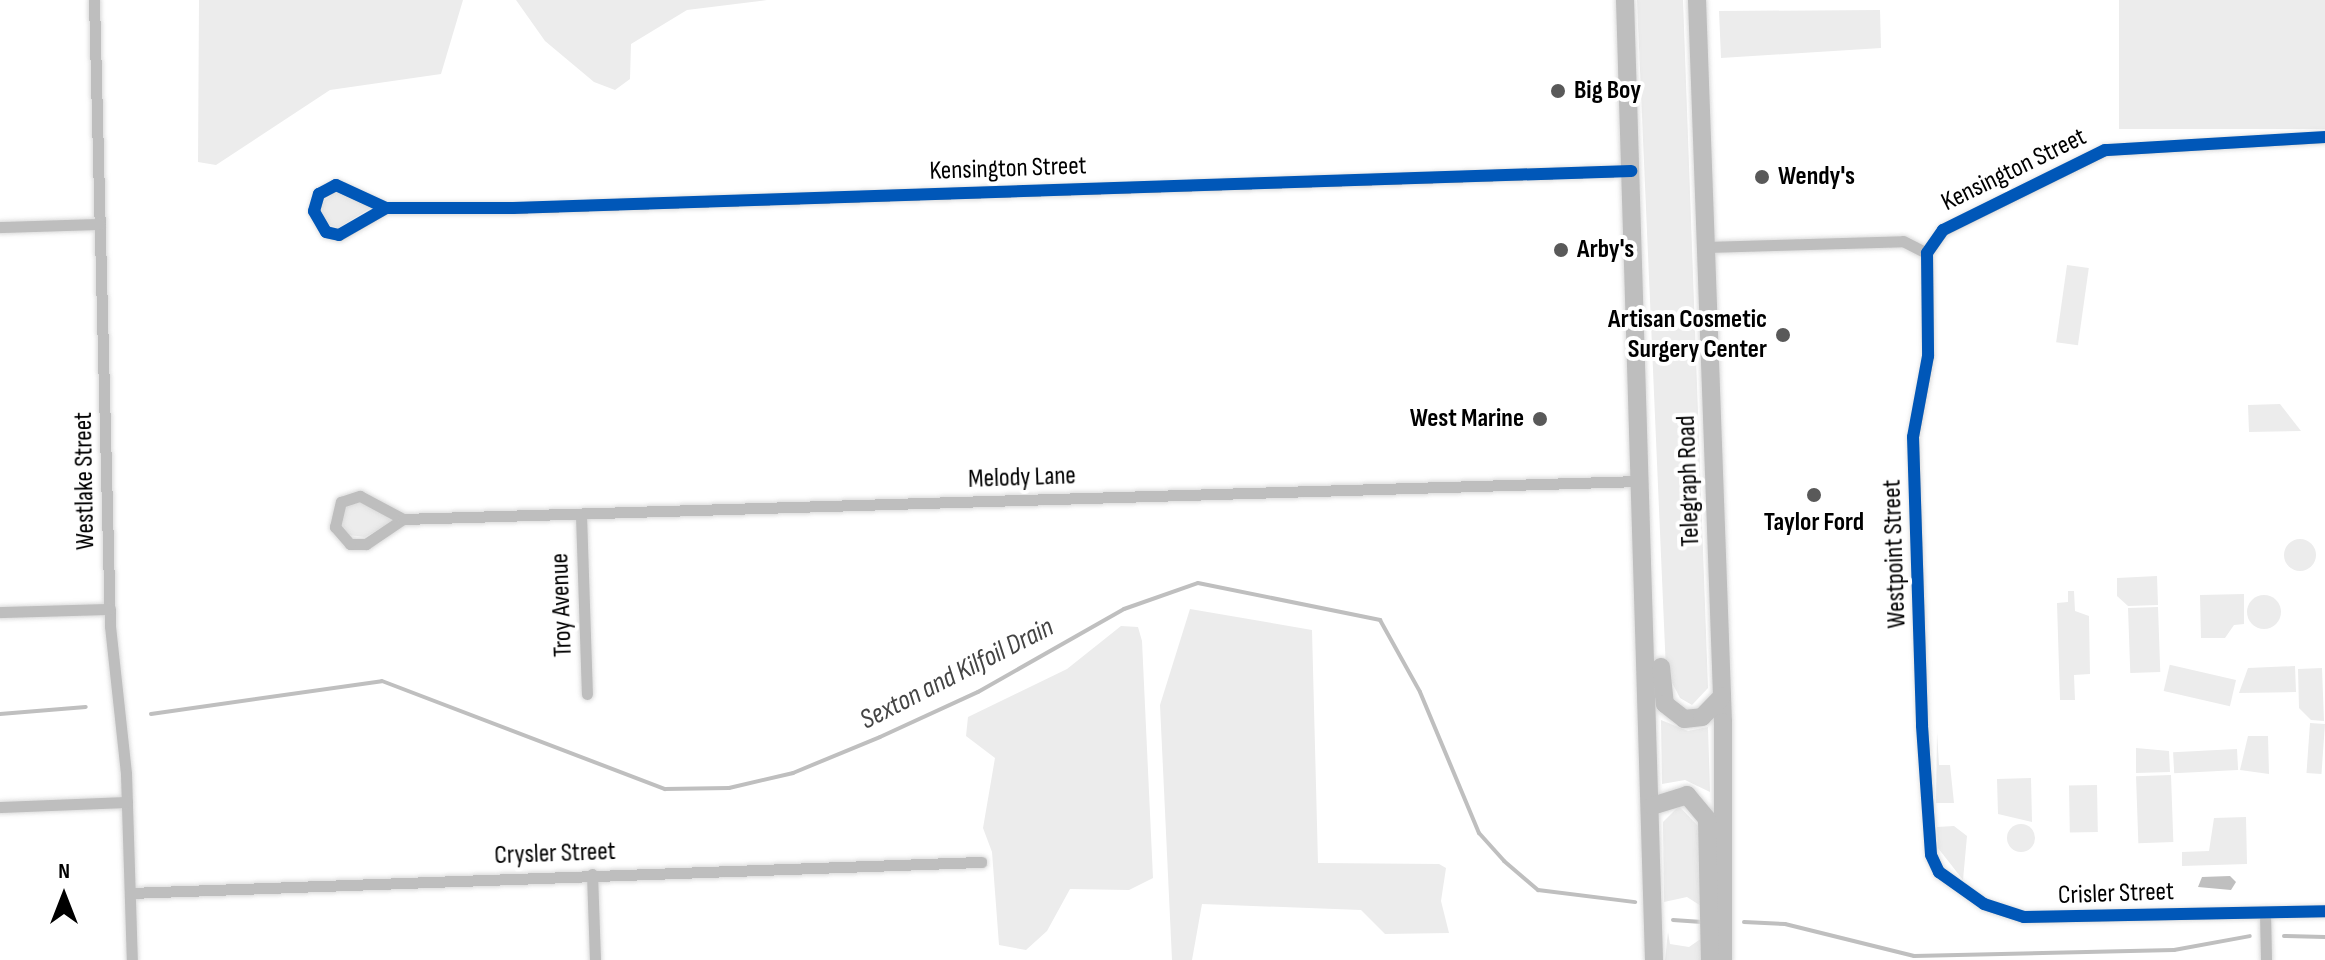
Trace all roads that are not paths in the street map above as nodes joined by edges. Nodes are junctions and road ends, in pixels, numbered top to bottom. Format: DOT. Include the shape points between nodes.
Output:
graph roads {
  1 [pos="94,0"];
  2 [pos="1625,0"];
  3 [pos="1697,0"];
  4 [pos="2325,137"];
  5 [pos="1631,171"];
  6 [pos="386,208"];
  7 [pos="100,224"];
  8 [pos="0,227"];
  9 [pos="1706,247"];
  10 [pos="1927,253"];
  11 [pos="1641,446"];
  12 [pos="1642,481"];
  13 [pos="581,515"];
  14 [pos="403,519"];
  15 [pos="110,609"];
  16 [pos="0,612"];
  17 [pos="587,694"];
  18 [pos="1722,696"];
  19 [pos="127,802"];
  20 [pos="1652,806"];
  21 [pos="0,807"];
  22 [pos="1931,855"];
  23 [pos="981,862"];
  24 [pos="592,874"];
  25 [pos="130,893"];
  26 [pos="2325,911"];
  27 [pos="2265,912"];
  28 [pos="132,960"];
  29 [pos="595,960"];
  30 [pos="1654,960"];
  31 [pos="1710,960"];
  32 [pos="1723,960"];
  33 [pos="2266,960"];
  1 -- 7 [label="street, Westlake Street"];
  2 -- 5 [label="main road, Telegraph Road"];
  3 -- 9 [label="main road, Telegraph Road"];
  4 -- 10 [label="street, Kensington Street" via="2105,150 1949,226"];
  5 -- 6 [label="street, Kensington Street"];
  5 -- 11 [label="main road, Telegraph Road"];
  6 -- 6 [label="street, Kensington Street" via="336,185 319,194 314,211 326,232 339,235"];
  7 -- 8 [label="street"];
  7 -- 15 [label="street, Westlake Street"];
  9 -- 10 [label="street" via="1903,241"];
  9 -- 18 [label="main road, Telegraph Road"];
  10 -- 22 [label="street, Westpoint Street" via="1928,356 1913,437"];
  11 -- 12 [label="main road, Telegraph Road"];
  11 -- 18 [label="main road" via="1656,522 1665,704 1694,719"];
  12 -- 13 [label="street, Melody Lane"];
  12 -- 20 [label="main road, Telegraph Road"];
  13 -- 14 [label="street, Melody Lane"];
  13 -- 17 [label="street, Troy Avenue"];
  14 -- 14 [label="street" via="372,498 348,497 336,510 335,527 350,544 366,544"];
  15 -- 16 [label="street"];
  15 -- 19 [label="street, Westlake Street"];
  18 -- 32 [label="main road, Telegraph Road"];
  19 -- 21 [label="street"];
  19 -- 25 [label="street, Westlake Street"];
  20 -- 30 [label="main road, Telegraph Road"];
  20 -- 31 [label="main road" via="1687,795 1707,819"];
  22 -- 27 [label="street, Crisler Street" via="1958,889 2024,917"];
  23 -- 24 [label="street, Crysler Street"];
  24 -- 25 [label="street, Crysler Street"];
  24 -- 29 [label="street"];
  25 -- 28 [label="street, Westlake Street"];
  26 -- 27 [label="street, Crisler Street"];
  27 -- 33 [label="street"];
}
